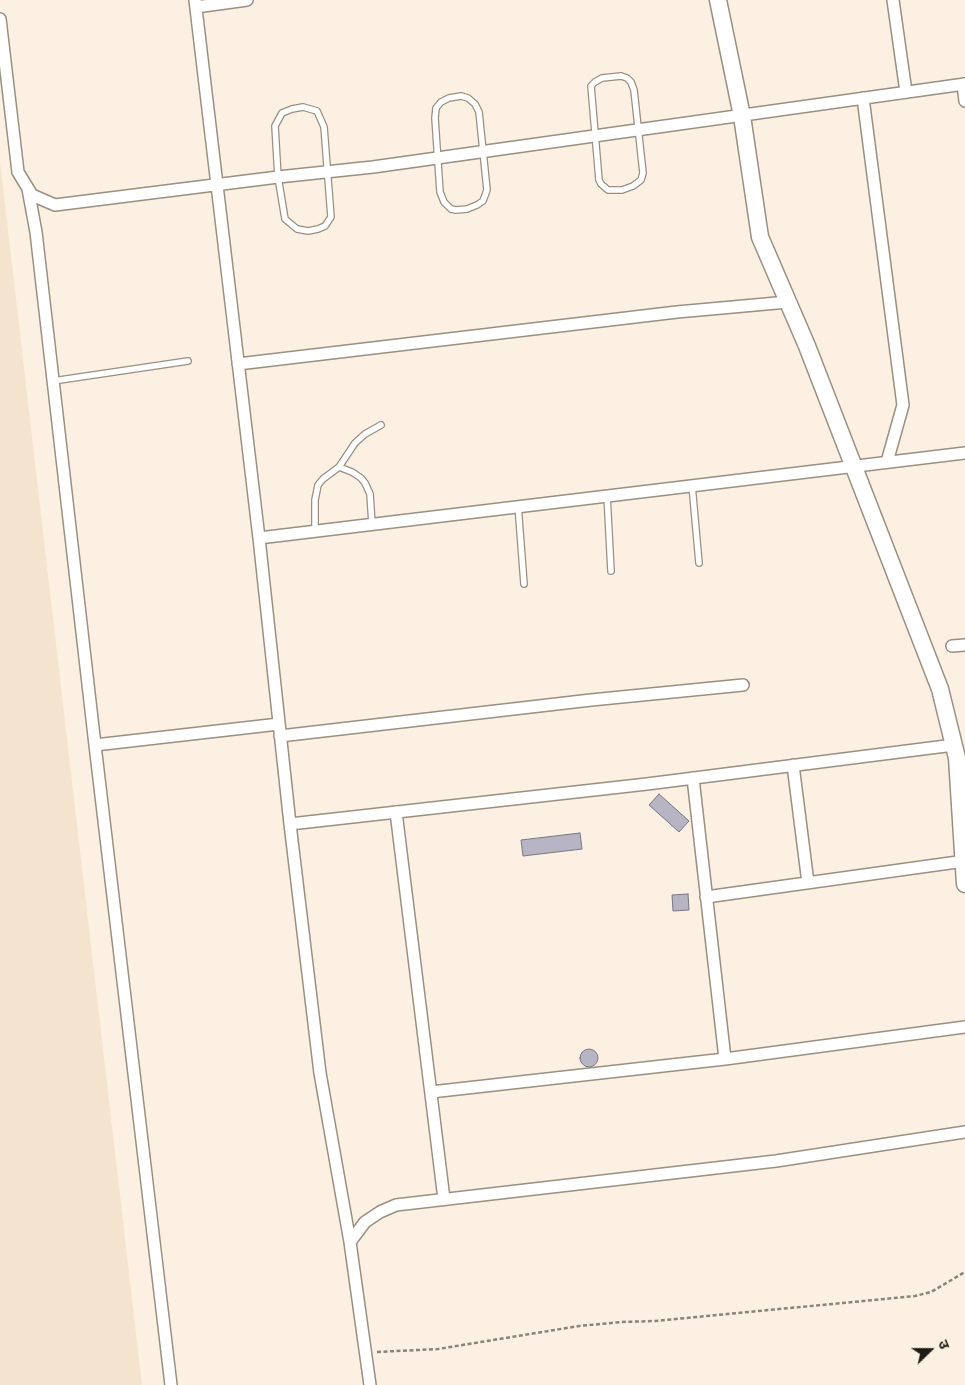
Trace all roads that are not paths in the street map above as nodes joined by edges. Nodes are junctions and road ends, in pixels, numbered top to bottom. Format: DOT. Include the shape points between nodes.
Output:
graph roads {
  1 [pos="247,0"];
  2 [pos="718,0"];
  3 [pos="894,0"];
  4 [pos="195,4"];
  5 [pos="0,19"];
  6 [pos="964,84"];
  7 [pos="906,92"];
  8 [pos="863,98"];
  9 [pos="965,101"];
  10 [pos="742,116"];
  11 [pos="639,129"];
  12 [pos="594,135"];
  13 [pos="483,151"];
  14 [pos="437,158"];
  15 [pos="327,171"];
  16 [pos="278,177"];
  17 [pos="216,184"];
  18 [pos="28,189"];
  19 [pos="788,302"];
  20 [pos="188,361"];
  21 [pos="238,364"];
  22 [pos="53,381"];
  23 [pos="381,426"];
  24 [pos="965,453"];
  25 [pos="887,462"];
  26 [pos="853,466"];
  27 [pos="339,467"];
  28 [pos="692,485"];
  29 [pos="607,495"];
  30 [pos="518,506"];
  31 [pos="372,524"];
  32 [pos="315,531"];
  33 [pos="259,538"];
  34 [pos="699,562"];
  35 [pos="611,572"];
  36 [pos="524,584"];
  37 [pos="965,644"];
  38 [pos="952,646"];
  39 [pos="743,685"];
  40 [pos="279,724"];
  41 [pos="280,736"];
  42 [pos="95,745"];
  43 [pos="959,753"];
  44 [pos="793,765"];
  45 [pos="693,778"];
  46 [pos="396,812"];
  47 [pos="290,824"];
  48 [pos="964,861"];
  49 [pos="808,883"];
  50 [pos="965,884"];
  51 [pos="706,897"];
  52 [pos="965,1027"];
  53 [pos="725,1058"];
  54 [pos="431,1092"];
  55 [pos="965,1132"];
  56 [pos="444,1199"];
  57 [pos="350,1242"];
  58 [pos="171,1385"];
  59 [pos="370,1385"];
  1 -- 4 [label="street"];
  2 -- 10 [label="main road"];
  3 -- 7 [label="street"];
  4 -- 17 [label="street"];
  5 -- 18 [label="street" via="18,172"];
  6 -- 7 [label="street"];
  6 -- 9 [label="street"];
  7 -- 8 [label="street"];
  8 -- 10 [label="street"];
  8 -- 25 [label="street" via="903,405"];
  10 -- 11 [label="street"];
  10 -- 19 [label="main road" via="760,237"];
  11 -- 12 [label="street"];
  11 -- 12 [label="lane" via="631,82 621,76 602,78 591,86"];
  11 -- 12 [label="lane" via="642,180 622,190 608,190 601,184"];
  12 -- 13 [label="street"];
  13 -- 14 [label="street"];
  13 -- 14 [label="lane" via="486,197 467,209 451,209 444,202"];
  13 -- 14 [label="lane" via="479,112 475,104 461,96 449,98 436,108"];
  14 -- 15 [label="street"];
  15 -- 16 [label="street"];
  15 -- 16 [label="lane" via="331,217 325,226 308,231 297,229 286,219"];
  15 -- 16 [label="lane" via="324,127 320,116 317,111 303,107 282,114 275,126"];
  16 -- 17 [label="street"];
  17 -- 18 [label="street" via="55,205 32,195"];
  17 -- 21 [label="street"];
  18 -- 22 [label="street"];
  19 -- 21 [label="street"];
  19 -- 26 [label="main road"];
  20 -- 22 [label="lane"];
  21 -- 33 [label="street"];
  22 -- 42 [label="street"];
  23 -- 27 [label="lane" via="355,442"];
  24 -- 25 [label="street"];
  25 -- 26 [label="street"];
  26 -- 28 [label="street"];
  26 -- 43 [label="main road" via="940,690"];
  27 -- 31 [label="lane" via="357,475 365,483 370,494"];
  27 -- 32 [label="lane" via="318,485"];
  28 -- 29 [label="street"];
  28 -- 34 [label="lane"];
  29 -- 30 [label="street"];
  29 -- 35 [label="lane"];
  30 -- 31 [label="street"];
  30 -- 36 [label="lane"];
  31 -- 32 [label="street"];
  32 -- 33 [label="street"];
  33 -- 40 [label="street"];
  37 -- 38 [label="street"];
  39 -- 41 [label="street"];
  40 -- 41 [label="street"];
  40 -- 42 [label="street"];
  41 -- 47 [label="street"];
  42 -- 58 [label="street"];
  43 -- 44 [label="street"];
  43 -- 48 [label="main road"];
  44 -- 45 [label="street"];
  44 -- 49 [label="street"];
  45 -- 46 [label="street"];
  45 -- 51 [label="street"];
  46 -- 47 [label="street"];
  46 -- 54 [label="street"];
  47 -- 57 [label="street" via="320,1072"];
  48 -- 49 [label="street"];
  48 -- 50 [label="main road"];
  49 -- 51 [label="street"];
  51 -- 53 [label="street"];
  52 -- 53 [label="street"];
  53 -- 54 [label="street"];
  54 -- 56 [label="street"];
  55 -- 56 [label="street" via="776,1161"];
  56 -- 57 [label="street" via="396,1205 380,1212 365,1222"];
  57 -- 59 [label="street"];
}
